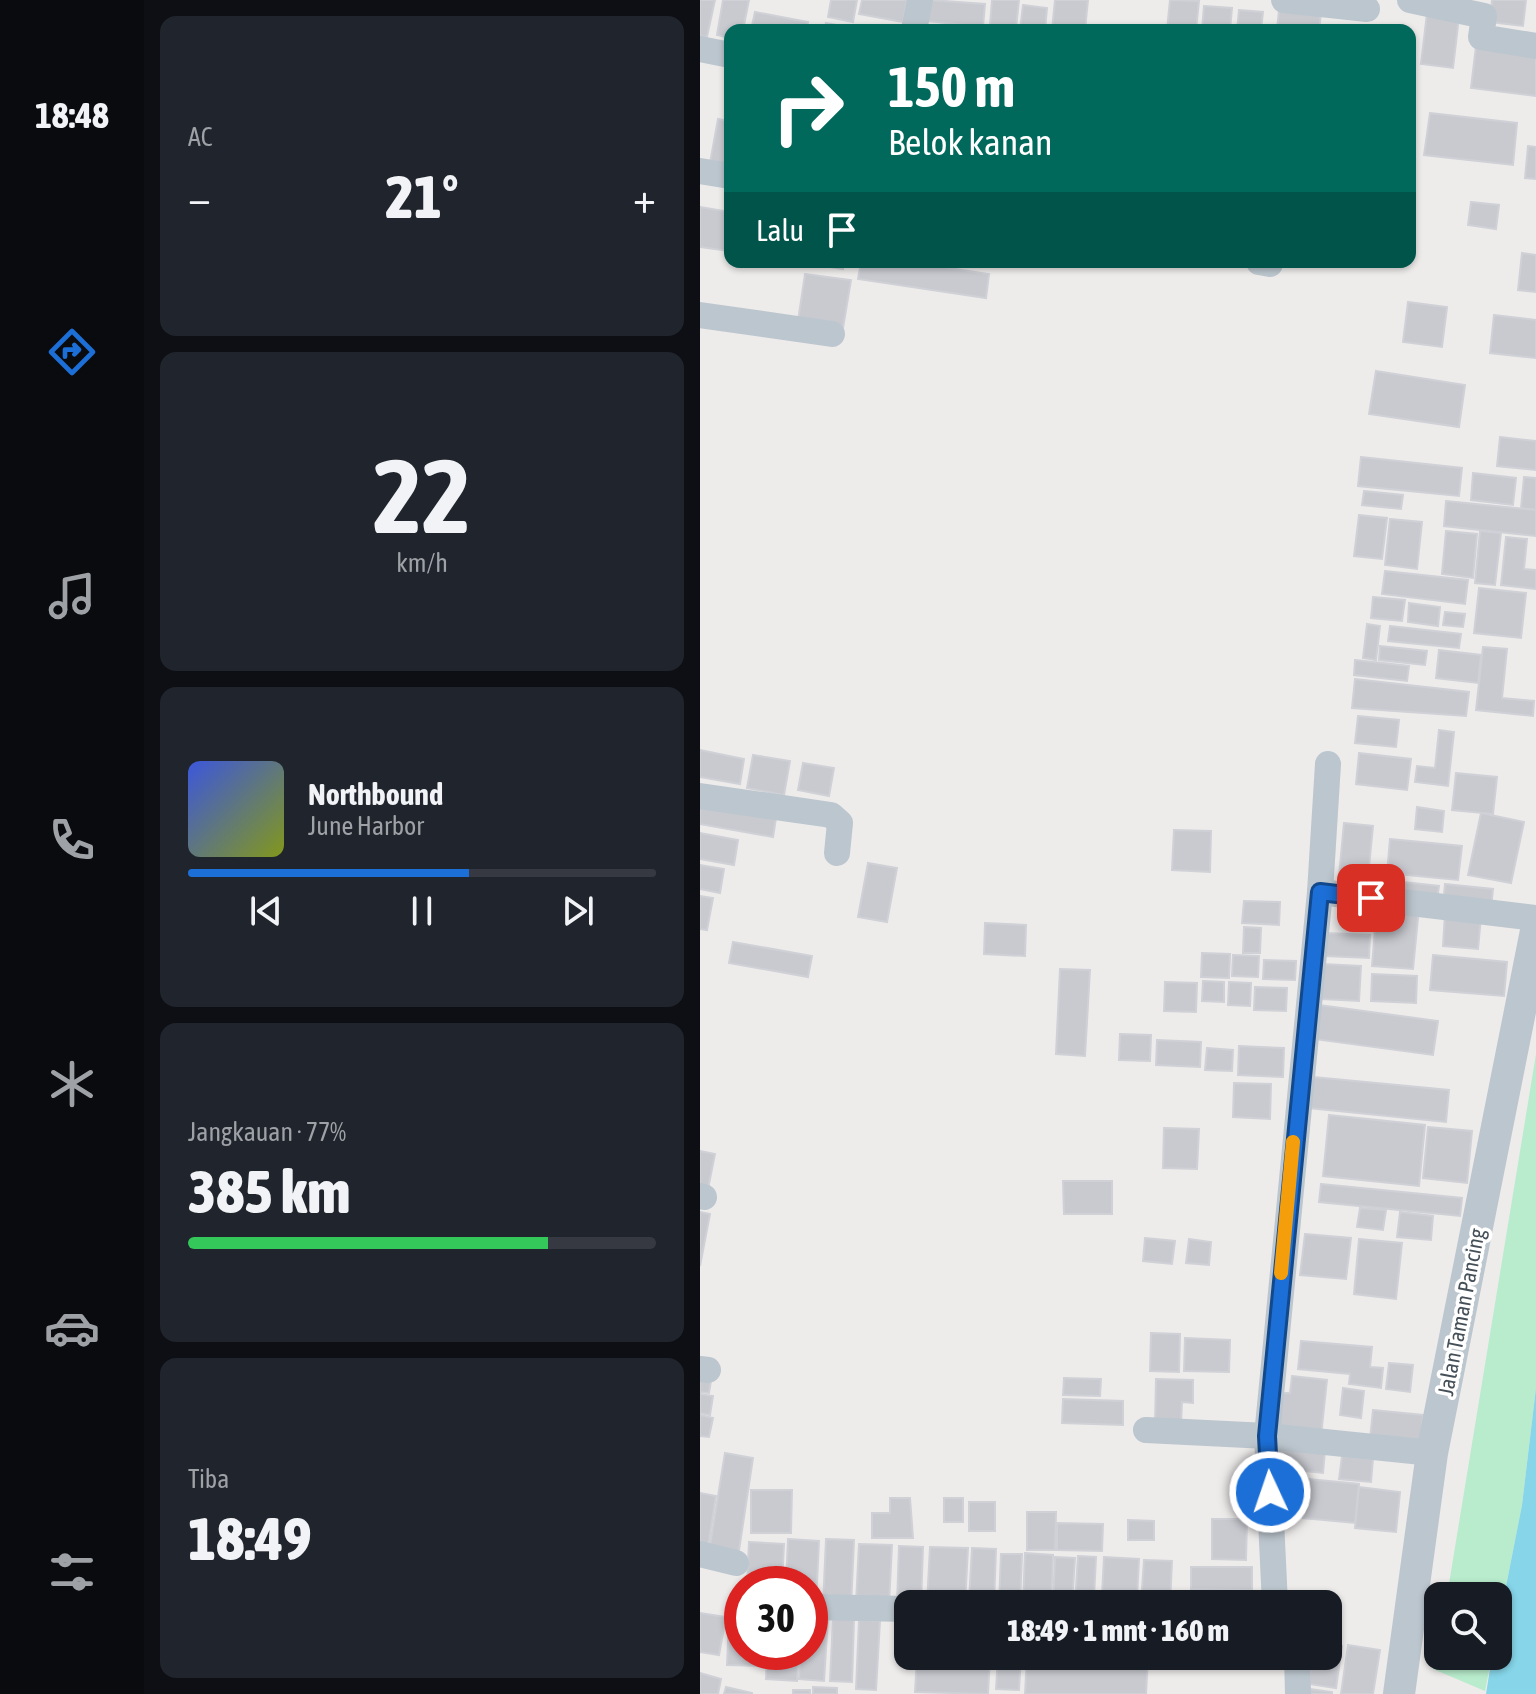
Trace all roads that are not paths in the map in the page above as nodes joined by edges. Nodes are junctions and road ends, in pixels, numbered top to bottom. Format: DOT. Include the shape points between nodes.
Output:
graph roads {
  1 [pos="920,0"];
  2 [pos="1284,0"];
  3 [pos="1410,0"];
  4 [pos="1367,9"];
  5 [pos="915,24"];
  6 [pos="1536,46"];
  7 [pos="700,49"];
  8 [pos="724,54"];
  9 [pos="700,171"];
  10 [pos="724,175"];
  11 [pos="700,315"];
  12 [pos="832,334"];
  13 [pos="1328,764"];
  14 [pos="700,796"];
  15 [pos="837,853"];
  16 [pos="1320,892"];
  17 [pos="1536,918"];
  18 [pos="1536,931"];
  19 [pos="1146,1430"];
  20 [pos="1267,1436"];
  21 [pos="1432,1453"];
  22 [pos="700,1554"];
  23 [pos="736,1563"];
  24 [pos="1274,1590"];
  25 [pos="828,1607"];
  26 [pos="894,1609"];
  27 [pos="1297,1670"];
  28 [pos="1298,1694"];
  29 [pos="1399,1694"];
  1 -- 5 [label="street"];
  2 -- 4 [label="street"];
  3 -- 6 [label="street" via="1484,16 1481,37"];
  7 -- 8 [label="street"];
  9 -- 10 [label="street"];
  11 -- 12 [label="street"];
  13 -- 16 [label="street"];
  14 -- 15 [label="street" via="831,815 840,823"];
  16 -- 17 [label="street"];
  16 -- 20 [label="street"];
  18 -- 21 [label="street, Jalan Taman Pancing"];
  19 -- 20 [label="street"];
  20 -- 21 [label="street"];
  20 -- 24 [label="street"];
  21 -- 29 [label="street, Jalan Taman Pancing"];
  22 -- 23 [label="street"];
  25 -- 26 [label="street"];
  27 -- 28 [label="street"];
}
